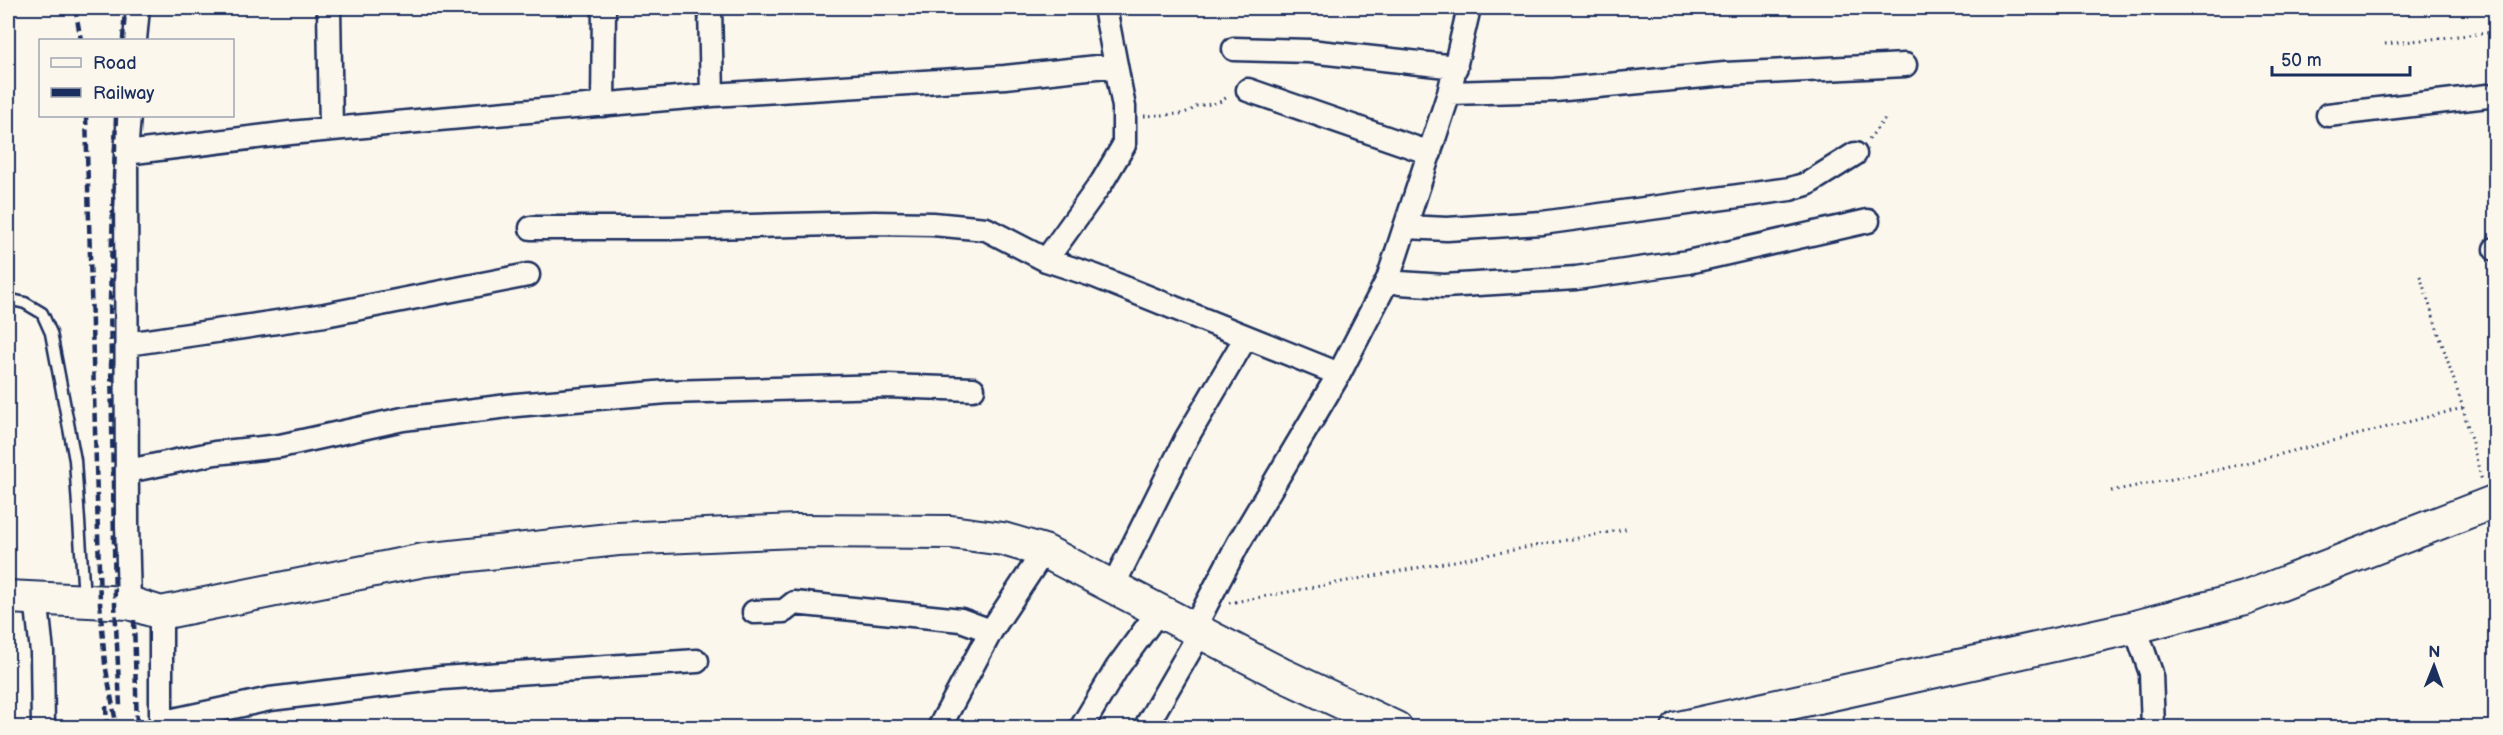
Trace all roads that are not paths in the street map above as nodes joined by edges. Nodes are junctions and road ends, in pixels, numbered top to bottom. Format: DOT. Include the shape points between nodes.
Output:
graph roads {
  1 [pos="138,8"];
  2 [pos="329,8"];
  3 [pos="604,8"];
  4 [pos="711,8"];
  5 [pos="1105,8"];
  6 [pos="1469,8"];
  7 [pos="135,39"];
  8 [pos="1234,49"];
  9 [pos="1115,64"];
  10 [pos="1905,65"];
  11 [pos="1456,67"];
  12 [pos="1248,90"];
  13 [pos="1449,93"];
  14 [pos="712,95"];
  15 [pos="2496,95"];
  16 [pos="603,105"];
  17 [pos="2328,114"];
  18 [pos="129,117"];
  19 [pos="331,129"];
  20 [pos="126,153"];
  21 [pos="1430,153"];
  22 [pos="1855,154"];
  23 [pos="1868,221"];
  24 [pos="1406,227"];
  25 [pos="531,228"];
  26 [pos="1046,260"];
  27 [pos="528,275"];
  28 [pos="1388,279"];
  29 [pos="8,300"];
  30 [pos="1245,337"];
  31 [pos="127,344"];
  32 [pos="1339,374"];
  33 [pos="973,389"];
  34 [pos="128,471"];
  35 [pos="2492,502"];
  36 [pos="1044,551"];
  37 [pos="1112,588"];
  38 [pos="22,597"];
  39 [pos="84,601"];
  40 [pos="129,603"];
  41 [pos="754,612"];
  42 [pos="1158,612"];
  43 [pos="161,613"];
  44 [pos="2135,627"];
  45 [pos="991,631"];
  46 [pos="1196,631"];
  47 [pos="697,661"];
  48 [pos="160,725"];
  49 [pos="43,728"];
  50 [pos="939,728"];
  51 [pos="1081,728"];
  52 [pos="1145,728"];
  53 [pos="1396,728"];
  54 [pos="1678,728"];
  55 [pos="2153,728"];
  1 -- 7 [label="street"];
  2 -- 19 [label="street"];
  3 -- 16 [label="street"];
  4 -- 14 [label="street"];
  5 -- 9 [label="street"];
  6 -- 11 [label="street"];
  8 -- 11 [label="street" via="1309,51"];
  9 -- 14 [label="street" via="1005,77"];
  9 -- 26 [label="street" via="1124,107 1124,145"];
  10 -- 13 [label="street" via="1725,74 1555,90"];
  11 -- 13 [label="street"];
  12 -- 21 [label="street"];
  13 -- 21 [label="street"];
  14 -- 16 [label="street"];
  15 -- 17 [label="street"];
  16 -- 19 [label="street"];
  18 -- 20 [label="street"];
  19 -- 20 [label="street"];
  20 -- 31 [label="street"];
  21 -- 24 [label="street"];
  22 -- 24 [label="street" via="1807,184 1790,189 1542,223 1447,230"];
  23 -- 28 [label="street" via="1688,262 1576,278 1444,286"];
  24 -- 28 [label="street"];
  25 -- 26 [label="street" via="933,224 986,229"];
  26 -- 30 [label="street"];
  27 -- 31 [label="street" via="325,315"];
  28 -- 32 [label="street"];
  29 -- 39 [label="lane" via="25,303 42,313 51,333 75,460"];
  30 -- 32 [label="street"];
  30 -- 37 [label="street" via="1186,439"];
  31 -- 34 [label="street"];
  32 -- 46 [label="street" via="1238,544"];
  33 -- 34 [label="street" via="887,386 667,392 516,405 404,419 280,447 215,453"];
  34 -- 40 [label="street"];
  35 -- 44 [label="main road" via="2245,598"];
  36 -- 37 [label="main road"];
  36 -- 43 [label="main road" via="1003,538 951,531 639,537 424,560"];
  36 -- 45 [label="street"];
  37 -- 42 [label="main road"];
  38 -- 39 [label="main road"];
  38 -- 49 [label="street" via="42,651"];
  39 -- 40 [label="main road"];
  40 -- 43 [label="main road"];
  41 -- 45 [label="street" via="784,611 794,603 961,620"];
  42 -- 46 [label="main road"];
  42 -- 51 [label="street" via="1117,668"];
  43 -- 48 [label="street"];
  44 -- 54 [label="main road"];
  44 -- 55 [label="street" via="2151,673"];
  45 -- 50 [label="street"];
  46 -- 52 [label="street"];
  46 -- 53 [label="main road"];
  47 -- 48 [label="street" via="442,678 270,699"];
}
